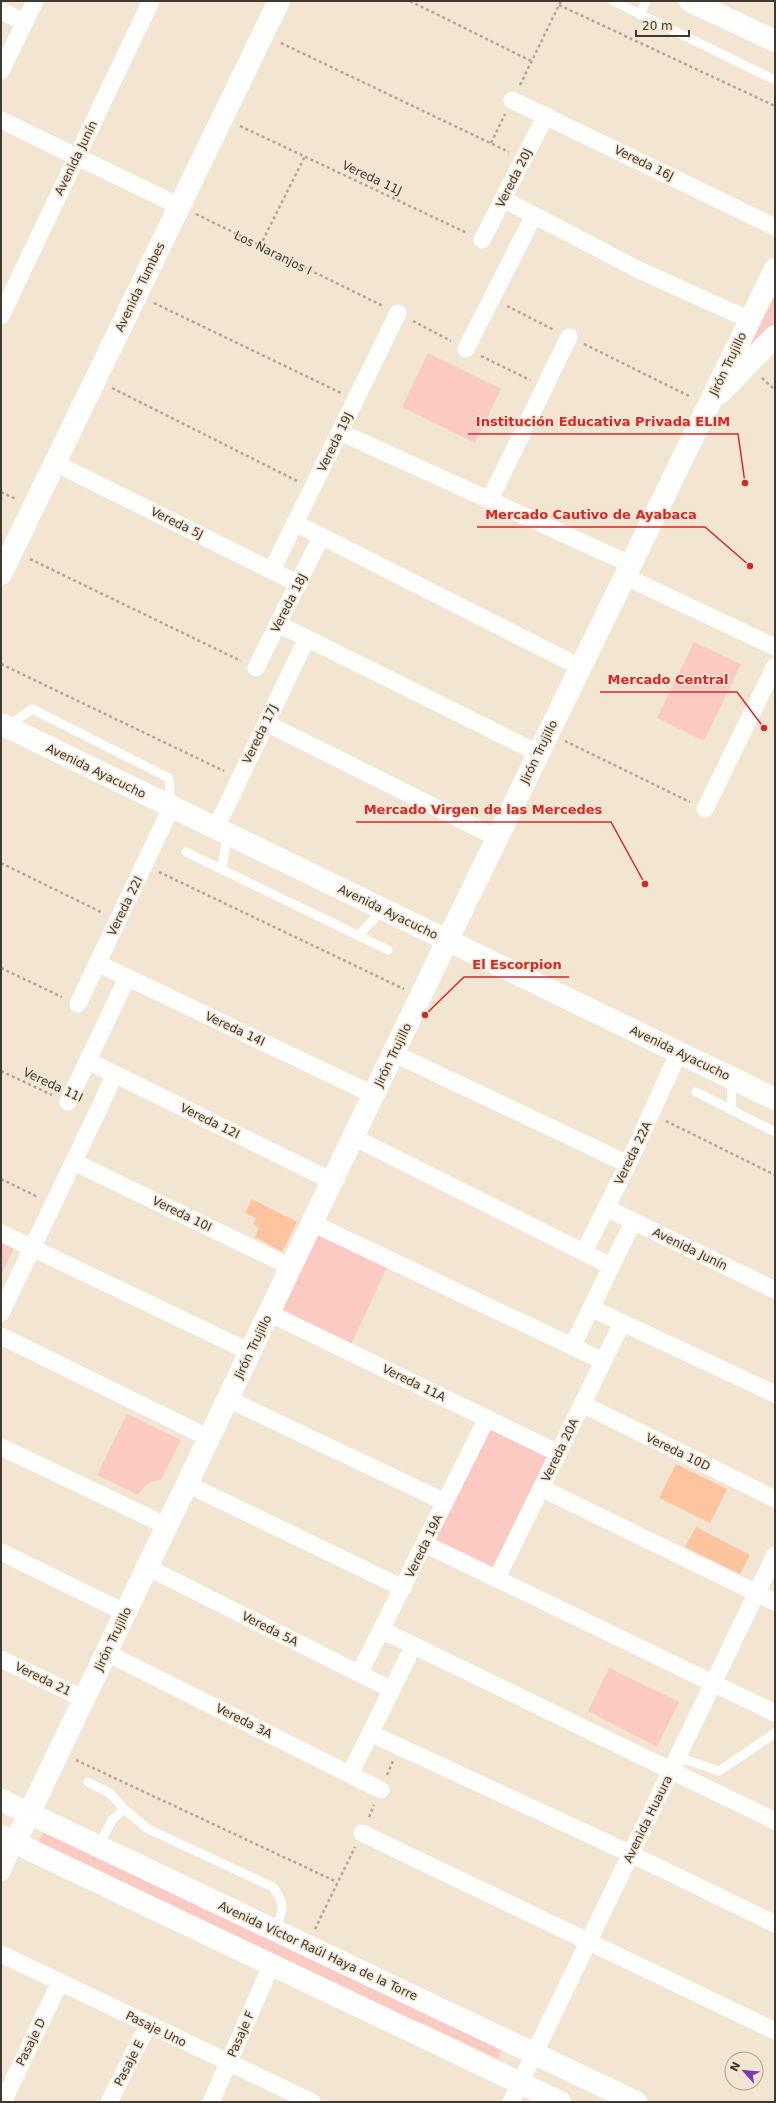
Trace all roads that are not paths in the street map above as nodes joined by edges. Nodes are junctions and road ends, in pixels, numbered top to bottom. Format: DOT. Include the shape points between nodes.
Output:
graph roads {
  1 [pos="35,1"];
  2 [pos="152,1"];
  3 [pos="279,1"];
  4 [pos="613,1"];
  5 [pos="646,1"];
  6 [pos="690,1"];
  7 [pos="1,11"];
  8 [pos="640,14"];
  9 [pos="24,22"];
  10 [pos="775,41"];
  11 [pos="1,71"];
  12 [pos="775,80"];
  13 [pos="512,100"];
  14 [pos="546,115"];
  15 [pos="1,120"];
  16 [pos="77,156"];
  17 [pos="503,199"];
  18 [pos="179,206"];
  19 [pos="534,216"];
  20 [pos="775,227"];
  21 [pos="482,240"];
  22 [pos="775,269"];
  23 [pos="398,314"];
  24 [pos="1,316"];
  25 [pos="750,320"];
  26 [pos="775,336"];
  27 [pos="569,337"];
  28 [pos="466,349"];
  29 [pos="707,405"];
  30 [pos="340,432"];
  31 [pos="55,463"];
  32 [pos="490,499"];
  33 [pos="295,523"];
  34 [pos="321,537"];
  35 [pos="272,570"];
  36 [pos="627,570"];
  37 [pos="1,574"];
  38 [pos="299,584"];
  39 [pos="278,624"];
  40 [pos="307,638"];
  41 [pos="775,647"];
  42 [pos="775,666"];
  43 [pos="580,667"];
  44 [pos="256,668"];
  45 [pos="266,723"];
  46 [pos="4,726"];
  47 [pos="538,753"];
  48 [pos="171,808"];
  49 [pos="705,809"];
  50 [pos="221,832"];
  51 [pos="497,838"];
  52 [pos="186,852"];
  53 [pos="222,870"];
  54 [pos="383,909"];
  55 [pos="358,936"];
  56 [pos="447,941"];
  57 [pos="388,950"];
  58 [pos="97,964"];
  59 [pos="127,978"];
  60 [pos="78,1004"];
  61 [pos="679,1052"];
  62 [pos="393,1053"];
  63 [pos="88,1060"];
  64 [pos="115,1074"];
  65 [pos="732,1078"];
  66 [pos="696,1092"];
  67 [pos="374,1095"];
  68 [pos="775,1099"];
  69 [pos="68,1102"];
  70 [pos="731,1110"];
  71 [pos="775,1132"];
  72 [pos="353,1137"];
  73 [pos="74,1162"];
  74 [pos="628,1164"];
  75 [pos="332,1181"];
  76 [pos="606,1208"];
  77 [pos="633,1222"];
  78 [pos="312,1223"];
  79 [pos="1,1233"];
  80 [pos="32,1248"];
  81 [pos="584,1252"];
  82 [pos="611,1266"];
  83 [pos="291,1267"];
  84 [pos="775,1290"];
  85 [pos="591,1308"];
  86 [pos="1,1313"];
  87 [pos="269,1314"];
  88 [pos="622,1323"];
  89 [pos="1,1336"];
  90 [pos="572,1347"];
  91 [pos="250,1352"];
  92 [pos="603,1361"];
  93 [pos="775,1394"];
  94 [pos="228,1399"];
  95 [pos="582,1404"];
  96 [pos="487,1418"];
  97 [pos="209,1438"];
  98 [pos="1,1447"];
  99 [pos="558,1453"];
  100 [pos="187,1484"];
  101 [pos="541,1488"];
  102 [pos="775,1499"];
  103 [pos="445,1502"];
  104 [pos="167,1526"];
  105 [pos="425,1544"];
  106 [pos="1,1552"];
  107 [pos="775,1555"];
  108 [pos="147,1568"];
  109 [pos="497,1578"];
  110 [pos="403,1588"];
  111 [pos="757,1593"];
  112 [pos="775,1602"];
  113 [pos="126,1612"];
  114 [pos="382,1630"];
  115 [pos="413,1647"];
  116 [pos="106,1653"];
  117 [pos="1,1659"];
  118 [pos="359,1674"];
  119 [pos="713,1683"];
  120 [pos="392,1690"];
  121 [pos="84,1700"];
  122 [pos="775,1713"];
  123 [pos="370,1733"];
  124 [pos="775,1733"];
  125 [pos="674,1763"];
  126 [pos="350,1774"];
  127 [pos="88,1782"];
  128 [pos="381,1790"];
  129 [pos="1,1800"];
  130 [pos="124,1809"];
  131 [pos="30,1813"];
  132 [pos="775,1821"];
  133 [pos="362,1833"];
  134 [pos="8,1840"];
  135 [pos="98,1846"];
  136 [pos="631,1854"];
  137 [pos="1,1873"];
  138 [pos="775,1924"];
  139 [pos="275,1931"];
  140 [pos="589,1941"];
  141 [pos="1,1954"];
  142 [pos="271,1966"];
  143 [pos="60,1982"];
  144 [pos="148,2025"];
  145 [pos="775,2031"];
  146 [pos="535,2053"];
  147 [pos="228,2063"];
  148 [pos="516,2092"];
  149 [pos="3,2102"];
  150 [pos="109,2102"];
  151 [pos="211,2102"];
  152 [pos="312,2102"];
  153 [pos="560,2102"];
  154 [pos="636,2102"];
  1 -- 9 [label="street"];
  2 -- 16 [label="street, Avenida Junín"];
  3 -- 18 [label="street, Avenida Tumbes"];
  4 -- 8 [label="lane"];
  5 -- 8 [label="lane"];
  6 -- 10 [label="street"];
  7 -- 9 [label="street"];
  8 -- 12 [label="lane"];
  9 -- 11 [label="street"];
  13 -- 14 [label="street, Vereda 16J"];
  14 -- 17 [label="street, Vereda 20J"];
  14 -- 20 [label="street, Vereda 16J"];
  15 -- 16 [label="street"];
  16 -- 18 [label="street"];
  16 -- 24 [label="street, Avenida Junín"];
  17 -- 19 [label="street"];
  17 -- 21 [label="street, Vereda 20J"];
  18 -- 31 [label="street, Avenida Tumbes"];
  19 -- 25 [label="street" via="639,270"];
  19 -- 28 [label="street"];
  22 -- 25 [label="street, Jirón Trujillo"];
  23 -- 30 [label="street, Vereda 19J"];
  25 -- 29 [label="street, Jirón Trujillo"];
  26 -- 29 [label="street"];
  27 -- 32 [label="street"];
  29 -- 36 [label="street, Jirón Trujillo"];
  30 -- 32 [label="street"];
  30 -- 33 [label="street, Vereda 19J"];
  31 -- 35 [label="street, Vereda 5J"];
  31 -- 37 [label="street, Avenida Tumbes"];
  32 -- 36 [label="street"];
  33 -- 34 [label="street"];
  33 -- 35 [label="street, Vereda 19J"];
  34 -- 38 [label="street, Vereda 18J"];
  34 -- 43 [label="street"];
  35 -- 38 [label="street, Vereda 5J"];
  36 -- 41 [label="street"];
  36 -- 43 [label="street, Jirón Trujillo"];
  38 -- 39 [label="street, Vereda 18J"];
  39 -- 40 [label="street"];
  39 -- 44 [label="street, Vereda 18J"];
  40 -- 45 [label="street, Vereda 17J"];
  40 -- 47 [label="street"];
  42 -- 49 [label="street"];
  43 -- 47 [label="street, Jirón Trujillo"];
  45 -- 50 [label="street, Vereda 17J" via="239,778"];
  45 -- 51 [label="street"];
  46 -- 48 [label="street, Avenida Ayacucho"];
  47 -- 51 [label="street, Jirón Trujillo"];
  48 -- 50 [label="street, Avenida Ayacucho"];
  48 -- 58 [label="street, Vereda 22I"];
  50 -- 53 [label="lane"];
  50 -- 54 [label="street, Avenida Ayacucho"];
  51 -- 56 [label="street, Jirón Trujillo"];
  52 -- 53 [label="lane"];
  53 -- 55 [label="lane"];
  54 -- 55 [label="lane"];
  54 -- 56 [label="street, Avenida Ayacucho"];
  55 -- 57 [label="lane"];
  56 -- 61 [label="street, Avenida Ayacucho"];
  56 -- 62 [label="street, Jirón Trujillo"];
  58 -- 59 [label="street, Vereda 14I"];
  58 -- 60 [label="street, Vereda 22I"];
  59 -- 63 [label="street"];
  59 -- 67 [label="street, Vereda 14I"];
  61 -- 65 [label="street, Avenida Ayacucho"];
  61 -- 74 [label="street, Vereda 22A"];
  62 -- 67 [label="street, Jirón Trujillo"];
  62 -- 74 [label="street"];
  63 -- 64 [label="street, Vereda 12I"];
  63 -- 69 [label="street"];
  64 -- 73 [label="street"];
  64 -- 75 [label="street, Vereda 12I"];
  65 -- 68 [label="street, Avenida Ayacucho"];
  65 -- 70 [label="lane"];
  66 -- 70 [label="lane"];
  67 -- 72 [label="street, Jirón Trujillo"];
  70 -- 71 [label="lane"];
  72 -- 75 [label="street, Jirón Trujillo"];
  72 -- 81 [label="street"];
  73 -- 80 [label="street"];
  73 -- 83 [label="street, Vereda 10I"];
  74 -- 76 [label="street, Vereda 22A"];
  75 -- 78 [label="street, Jirón Trujillo"];
  76 -- 77 [label="street, Avenida Junín"];
  76 -- 81 [label="street, Vereda 22A"];
  77 -- 82 [label="street"];
  77 -- 84 [label="street, Avenida Junín"];
  78 -- 83 [label="street, Jirón Trujillo"];
  78 -- 90 [label="street"];
  79 -- 80 [label="street"];
  80 -- 86 [label="street"];
  80 -- 91 [label="street"];
  81 -- 82 [label="street"];
  82 -- 85 [label="street"];
  83 -- 87 [label="street, Jirón Trujillo"];
  85 -- 88 [label="street"];
  85 -- 90 [label="street"];
  87 -- 91 [label="street, Jirón Trujillo"];
  87 -- 96 [label="street, Vereda 11A"];
  88 -- 92 [label="street, Vereda 20A"];
  88 -- 93 [label="street"];
  89 -- 97 [label="street"];
  90 -- 92 [label="street"];
  91 -- 94 [label="street, Jirón Trujillo"];
  92 -- 95 [label="street, Vereda 20A"];
  94 -- 97 [label="street, Jirón Trujillo"];
  94 -- 103 [label="street"];
  95 -- 99 [label="street, Vereda 20A"];
  95 -- 102 [label="street, Vereda 10D"];
  96 -- 99 [label="street, Vereda 11A"];
  96 -- 103 [label="street, Vereda 19A"];
  97 -- 100 [label="street, Jirón Trujillo"];
  98 -- 104 [label="street"];
  99 -- 101 [label="street, Vereda 20A"];
  100 -- 104 [label="street, Jirón Trujillo"];
  100 -- 110 [label="street"];
  101 -- 109 [label="street, Vereda 20A"];
  101 -- 111 [label="street"];
  103 -- 105 [label="street, Vereda 19A"];
  104 -- 108 [label="street, Jirón Trujillo"];
  105 -- 109 [label="street"];
  105 -- 110 [label="street, Vereda 19A"];
  106 -- 113 [label="street"];
  107 -- 111 [label="street, Avenida Huaura"];
  108 -- 113 [label="street, Jirón Trujillo"];
  108 -- 118 [label="street, Vereda 5A"];
  109 -- 119 [label="street"];
  110 -- 114 [label="street, Vereda 19A"];
  111 -- 112 [label="street"];
  111 -- 119 [label="street, Avenida Huaura"];
  113 -- 116 [label="street, Jirón Trujillo"];
  114 -- 115 [label="street"];
  114 -- 118 [label="street, Vereda 19A"];
  115 -- 120 [label="street"];
  115 -- 125 [label="street"];
  116 -- 121 [label="street, Jirón Trujillo"];
  116 -- 126 [label="street, Vereda 3A"];
  117 -- 121 [label="street, Vereda 21"];
  118 -- 120 [label="street, Vereda 5A"];
  119 -- 122 [label="street"];
  119 -- 125 [label="street, Avenida Huaura"];
  120 -- 123 [label="street"];
  121 -- 131 [label="street, Jirón Trujillo"];
  123 -- 126 [label="street"];
  123 -- 136 [label="street"];
  124 -- 125 [label="lane" via="719,1771"];
  125 -- 132 [label="street"];
  125 -- 136 [label="street, Avenida Huaura"];
  126 -- 128 [label="street, Vereda 3A"];
  127 -- 130 [label="lane" via="111,1794"];
  129 -- 131 [label="street, Avenida Víctor Raúl Haya de la Torre"];
  130 -- 135 [label="lane" via="112,1820"];
  130 -- 139 [label="lane" via="148,1829 273,1887 282,1900 282,1912"];
  131 -- 134 [label="street, Jirón Trujillo"];
  131 -- 135 [label="street, Avenida Víctor Raúl Haya de la Torre"];
  133 -- 140 [label="street"];
  134 -- 137 [label="street"];
  134 -- 142 [label="street"];
  135 -- 139 [label="street, Avenida Víctor Raúl Haya de la Torre"];
  136 -- 138 [label="street"];
  136 -- 140 [label="street, Avenida Huaura"];
  139 -- 146 [label="street, Avenida Víctor Raúl Haya de la Torre"];
  140 -- 145 [label="street"];
  140 -- 146 [label="street, Avenida Huaura"];
  141 -- 143 [label="street, Pasaje Uno"];
  142 -- 147 [label="street, Pasaje F"];
  142 -- 148 [label="street"];
  143 -- 144 [label="street, Pasaje Uno"];
  143 -- 149 [label="street, Pasaje D"];
  144 -- 147 [label="street, Pasaje Uno"];
  144 -- 150 [label="street, Pasaje E"];
  146 -- 148 [label="street, Avenida Huaura"];
  146 -- 154 [label="street, Avenida Víctor Raúl Haya de la Torre"];
  147 -- 151 [label="street, Pasaje F"];
  147 -- 152 [label="street, Pasaje Uno"];
  148 -- 153 [label="street"];
}
